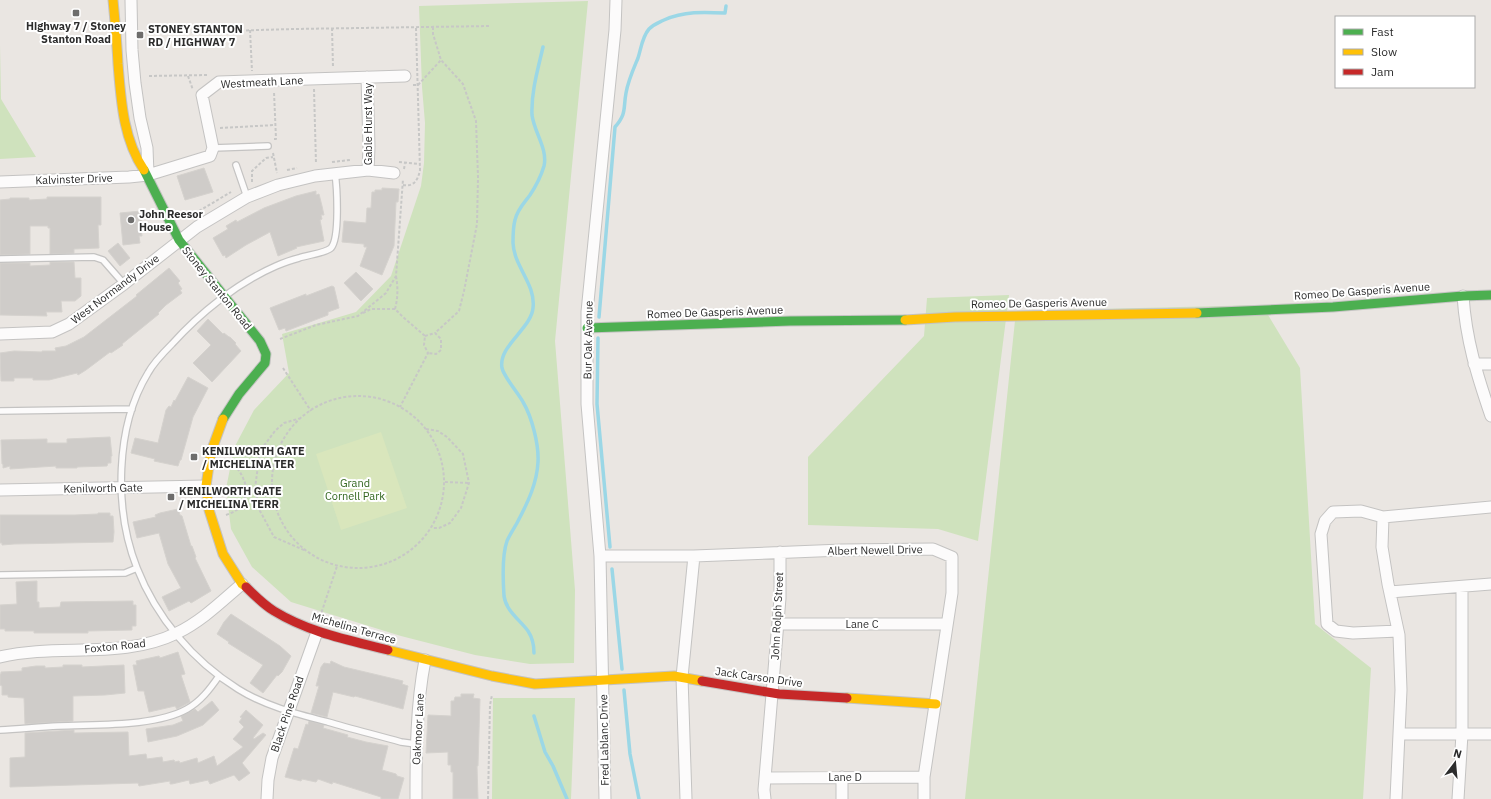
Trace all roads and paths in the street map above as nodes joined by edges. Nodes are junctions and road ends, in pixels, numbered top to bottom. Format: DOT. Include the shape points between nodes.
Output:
graph roads {
  1 [pos="113,0"];
  2 [pos="130,0"];
  3 [pos="616,0"];
  4 [pos="491,26"];
  5 [pos="433,27"];
  6 [pos="332,28"];
  7 [pos="416,28"];
  8 [pos="147,29"];
  9 [pos="250,30"];
  10 [pos="441,60"];
  11 [pos="334,72"];
  12 [pos="252,74"];
  13 [pos="211,75"];
  14 [pos="149,76"];
  15 [pos="188,76"];
  16 [pos="367,77"];
  17 [pos="408,80"];
  18 [pos="418,85"];
  19 [pos="274,86"];
  20 [pos="314,86"];
  21 [pos="193,92"];
  22 [pos="275,126"];
  23 [pos="217,128"];
  24 [pos="271,146"];
  25 [pos="213,148"];
  26 [pos="273,151"];
  27 [pos="273,157"];
  28 [pos="236,164"];
  29 [pos="316,164"];
  30 [pos="368,170"];
  31 [pos="277,173"];
  32 [pos="335,173"];
  33 [pos="394,173"];
  34 [pos="148,175"];
  35 [pos="0,182"];
  36 [pos="252,182"];
  37 [pos="247,196"];
  38 [pos="179,240"];
  39 [pos="0,259"];
  40 [pos="396,276"];
  41 [pos="124,284"];
  42 [pos="1491,295"];
  43 [pos="1462,296"];
  44 [pos="225,297"];
  45 [pos="395,309"];
  46 [pos="358,316"];
  47 [pos="587,328"];
  48 [pos="435,333"];
  49 [pos="0,334"];
  50 [pos="425,336"];
  51 [pos="280,339"];
  52 [pos="428,353"];
  53 [pos="266,356"];
  54 [pos="1474,364"];
  55 [pos="1491,364"];
  56 [pos="283,368"];
  57 [pos="400,407"];
  58 [pos="132,409"];
  59 [pos="0,411"];
  60 [pos="311,411"];
  61 [pos="1491,416"];
  62 [pos="302,418"];
  63 [pos="426,430"];
  64 [pos="225,460"];
  65 [pos="445,482"];
  66 [pos="469,483"];
  67 [pos="206,486"];
  68 [pos="272,486"];
  69 [pos="122,488"];
  70 [pos="255,488"];
  71 [pos="247,489"];
  72 [pos="0,490"];
  73 [pos="1491,507"];
  74 [pos="226,515"];
  75 [pos="1383,517"];
  76 [pos="432,528"];
  77 [pos="780,552"];
  78 [pos="309,553"];
  79 [pos="600,556"];
  80 [pos="694,556"];
  81 [pos="337,566"];
  82 [pos="136,568"];
  83 [pos="0,575"];
  84 [pos="242,584"];
  85 [pos="1491,584"];
  86 [pos="1462,587"];
  87 [pos="1390,592"];
  88 [pos="320,616"];
  89 [pos="778,624"];
  90 [pos="947,624"];
  91 [pos="1398,631"];
  92 [pos="317,632"];
  93 [pos="176,634"];
  94 [pos="0,649"];
  95 [pos="18,653"];
  96 [pos="0,657"];
  97 [pos="424,660"];
  98 [pos="219,676"];
  99 [pos="682,677"];
  100 [pos="603,680"];
  101 [pos="772,693"];
  102 [pos="492,695"];
  103 [pos="936,704"];
  104 [pos="288,711"];
  105 [pos="0,730"];
  106 [pos="1399,734"];
  107 [pos="1462,734"];
  108 [pos="1491,734"];
  109 [pos="416,744"];
  110 [pos="924,777"];
  111 [pos="765,778"];
  112 [pos="842,778"];
  113 [pos="267,799"];
  114 [pos="416,799"];
  115 [pos="488,799"];
  116 [pos="605,799"];
  117 [pos="686,799"];
  118 [pos="765,799"];
  119 [pos="842,799"];
  120 [pos="924,799"];
  121 [pos="1396,799"];
  122 [pos="1458,799"];
  1 -- 34 [label="street, Stoney Stanton Road" via="125,122 133,150"];
  2 -- 34 [label="street, Stoney Stanton Road" via="133,69 147,148"];
  3 -- 47 [label="street, Bur Oak Avenue"];
  4 -- 5 [label="path"];
  5 -- 7 [label="path"];
  5 -- 10 [label="path"];
  6 -- 7 [label="path"];
  6 -- 9 [label="path"];
  6 -- 11 [label="path"];
  7 -- 18 [label="path"];
  8 -- 9 [label="path" via="156,33"];
  9 -- 12 [label="path"];
  10 -- 18 [label="path"];
  10 -- 48 [label="path" via="463,84 476,121 477,224 459,311"];
  13 -- 15 [label="path"];
  14 -- 15 [label="path"];
  15 -- 21 [label="path"];
  16 -- 17 [label="street, Westmeath Lane"];
  16 -- 25 [label="street, Westmeath Lane" via="218,82 202,95"];
  16 -- 30 [label="street, Gable Hurst Way"];
  17 -- 18 [label="path"];
  18 -- 40 [label="path" via="420,170 413,184 403,185"];
  19 -- 22 [label="path"];
  20 -- 29 [label="path"];
  22 -- 23 [label="path"];
  22 -- 24 [label="path" via="276,139 273,139"];
  24 -- 25 [label="lane"];
  25 -- 34 [label="street" via="210,156"];
  26 -- 27 [label="path"];
  27 -- 31 [label="path"];
  27 -- 36 [label="path" via="266,158 252,171"];
  28 -- 37 [label="lane"];
  30 -- 32 [label="street, West Normandy Drive"];
  30 -- 33 [label="street, West Normandy Drive"];
  32 -- 37 [label="street, West Normandy Drive" via="278,185"];
  32 -- 44 [label="lane" via="337,197 335,239 332,248 274,267"];
  34 -- 35 [label="street, Kalvinster Drive"];
  34 -- 38 [label="street, Stoney Stanton Road"];
  37 -- 38 [label="street, West Normandy Drive"];
  38 -- 41 [label="street, West Normandy Drive"];
  38 -- 44 [label="street, Stoney Stanton Road"];
  39 -- 41 [label="lane" via="94,257 103,260"];
  40 -- 45 [label="path"];
  40 -- 46 [label="path" via="386,293"];
  41 -- 49 [label="street, West Normandy Drive" via="69,324 52,332"];
  42 -- 43 [label="street, Romeo De Gasperis Avenue"];
  43 -- 47 [label="street, Romeo De Gasperis Avenue" via="1221,313 790,321"];
  43 -- 54 [label="street"];
  44 -- 53 [label="street, Stoney Stanton Road" via="260,341"];
  44 -- 58 [label="lane" via="195,321 155,363 142,384"];
  45 -- 46 [label="path" via="371,309"];
  45 -- 50 [label="path"];
  46 -- 51 [label="path" via="316,325"];
  47 -- 79 [label="street, Bur Oak Avenue" via="587,404"];
  48 -- 50 [label="path"];
  48 -- 52 [label="path" via="441,339 441,350 436,354"];
  50 -- 52 [label="path" via="424,345"];
  52 -- 57 [label="path"];
  53 -- 67 [label="street, Michelina Terrace" via="263,367 239,394 223,419 211,452"];
  54 -- 55 [label="street"];
  54 -- 61 [label="street"];
  56 -- 60 [label="path"];
  57 -- 60 [label="path" via="378,399 355,397 332,401"];
  57 -- 63 [label="path"];
  58 -- 59 [label="lane"];
  58 -- 69 [label="lane" via="123,451"];
  60 -- 62 [label="path"];
  62 -- 68 [label="path" via="279,448"];
  62 -- 70 [label="path" via="284,423 260,451"];
  63 -- 65 [label="path" via="440,454"];
  63 -- 66 [label="path" via="443,434 462,454"];
  64 -- 71 [label="path" via="236,466"];
  65 -- 66 [label="path"];
  65 -- 76 [label="path" via="442,505"];
  66 -- 76 [label="path" via="461,508 450,523"];
  67 -- 69 [label="street, Kenilworth Gate"];
  67 -- 84 [label="street, Michelina Terrace" via="211,521 223,554"];
  68 -- 70 [label="path"];
  68 -- 78 [label="path" via="278,512 290,535"];
  69 -- 72 [label="street, Kenilworth Gate"];
  69 -- 82 [label="lane" via="124,521"];
  70 -- 71 [label="path"];
  70 -- 78 [label="path" via="260,511 274,536"];
  71 -- 74 [label="path" via="243,504 237,511"];
  73 -- 75 [label="street"];
  75 -- 87 [label="street" via="1382,547"];
  75 -- 91 [label="street" via="1361,511 1333,512 1325,521 1321,534 1327,624 1336,631 1353,633"];
  76 -- 81 [label="path" via="414,548 391,562 364,568"];
  77 -- 80 [label="street, Albert Newell Drive"];
  77 -- 89 [label="street, John Rolph Street"];
  77 -- 90 [label="street, Albert Newell Drive" via="933,550 952,557 952,593"];
  78 -- 81 [label="path"];
  79 -- 80 [label="street, Albert Newell Drive"];
  79 -- 100 [label="street, Bur Oak Avenue"];
  80 -- 99 [label="street"];
  81 -- 88 [label="path"];
  82 -- 83 [label="lane" via="125,573"];
  82 -- 93 [label="lane" via="154,603"];
  84 -- 92 [label="street, Michelina Terrace" via="274,611"];
  84 -- 93 [label="street, Foxton Road" via="210,612"];
  85 -- 86 [label="street"];
  86 -- 87 [label="street"];
  86 -- 107 [label="street"];
  87 -- 91 [label="street"];
  89 -- 90 [label="street, Lane C"];
  89 -- 101 [label="street, John Rolph Street"];
  90 -- 103 [label="street, Albert Newell Drive"];
  91 -- 106 [label="street" via="1401,690"];
  92 -- 97 [label="street, Michelina Terrace"];
  92 -- 104 [label="street, Black Pine Road"];
  93 -- 95 [label="street, Foxton Road" via="135,646"];
  93 -- 98 [label="lane" via="195,656"];
  94 -- 95 [label="street, Foxton Road"];
  95 -- 96 [label="street, Foxton Road"];
  97 -- 100 [label="street, Michelina Terrace" via="535,684"];
  97 -- 109 [label="street, Oakmoor Lane"];
  98 -- 104 [label="lane" via="239,690"];
  98 -- 105 [label="lane" via="208,692 195,704 168,716 143,722"];
  99 -- 100 [label="street, Jack Carson Drive"];
  99 -- 101 [label="street, Jack Carson Drive"];
  99 -- 117 [label="street"];
  100 -- 116 [label="street, Fred Lablanc Drive"];
  101 -- 103 [label="street, Jack Carson Drive"];
  101 -- 111 [label="street, John Rolph Street"];
  102 -- 115 [label="path"];
  103 -- 110 [label="street, Albert Newell Drive"];
  104 -- 109 [label="lane"];
  104 -- 113 [label="street, Black Pine Road" via="270,768"];
  106 -- 107 [label="street"];
  106 -- 121 [label="street"];
  107 -- 108 [label="street"];
  107 -- 122 [label="street"];
  109 -- 114 [label="street, Oakmoor Lane"];
  110 -- 112 [label="street, Lane D"];
  110 -- 120 [label="street, Albert Newell Drive"];
  111 -- 112 [label="street, Lane D"];
  111 -- 118 [label="street, John Rolph Street"];
  112 -- 119 [label="street"];
}
